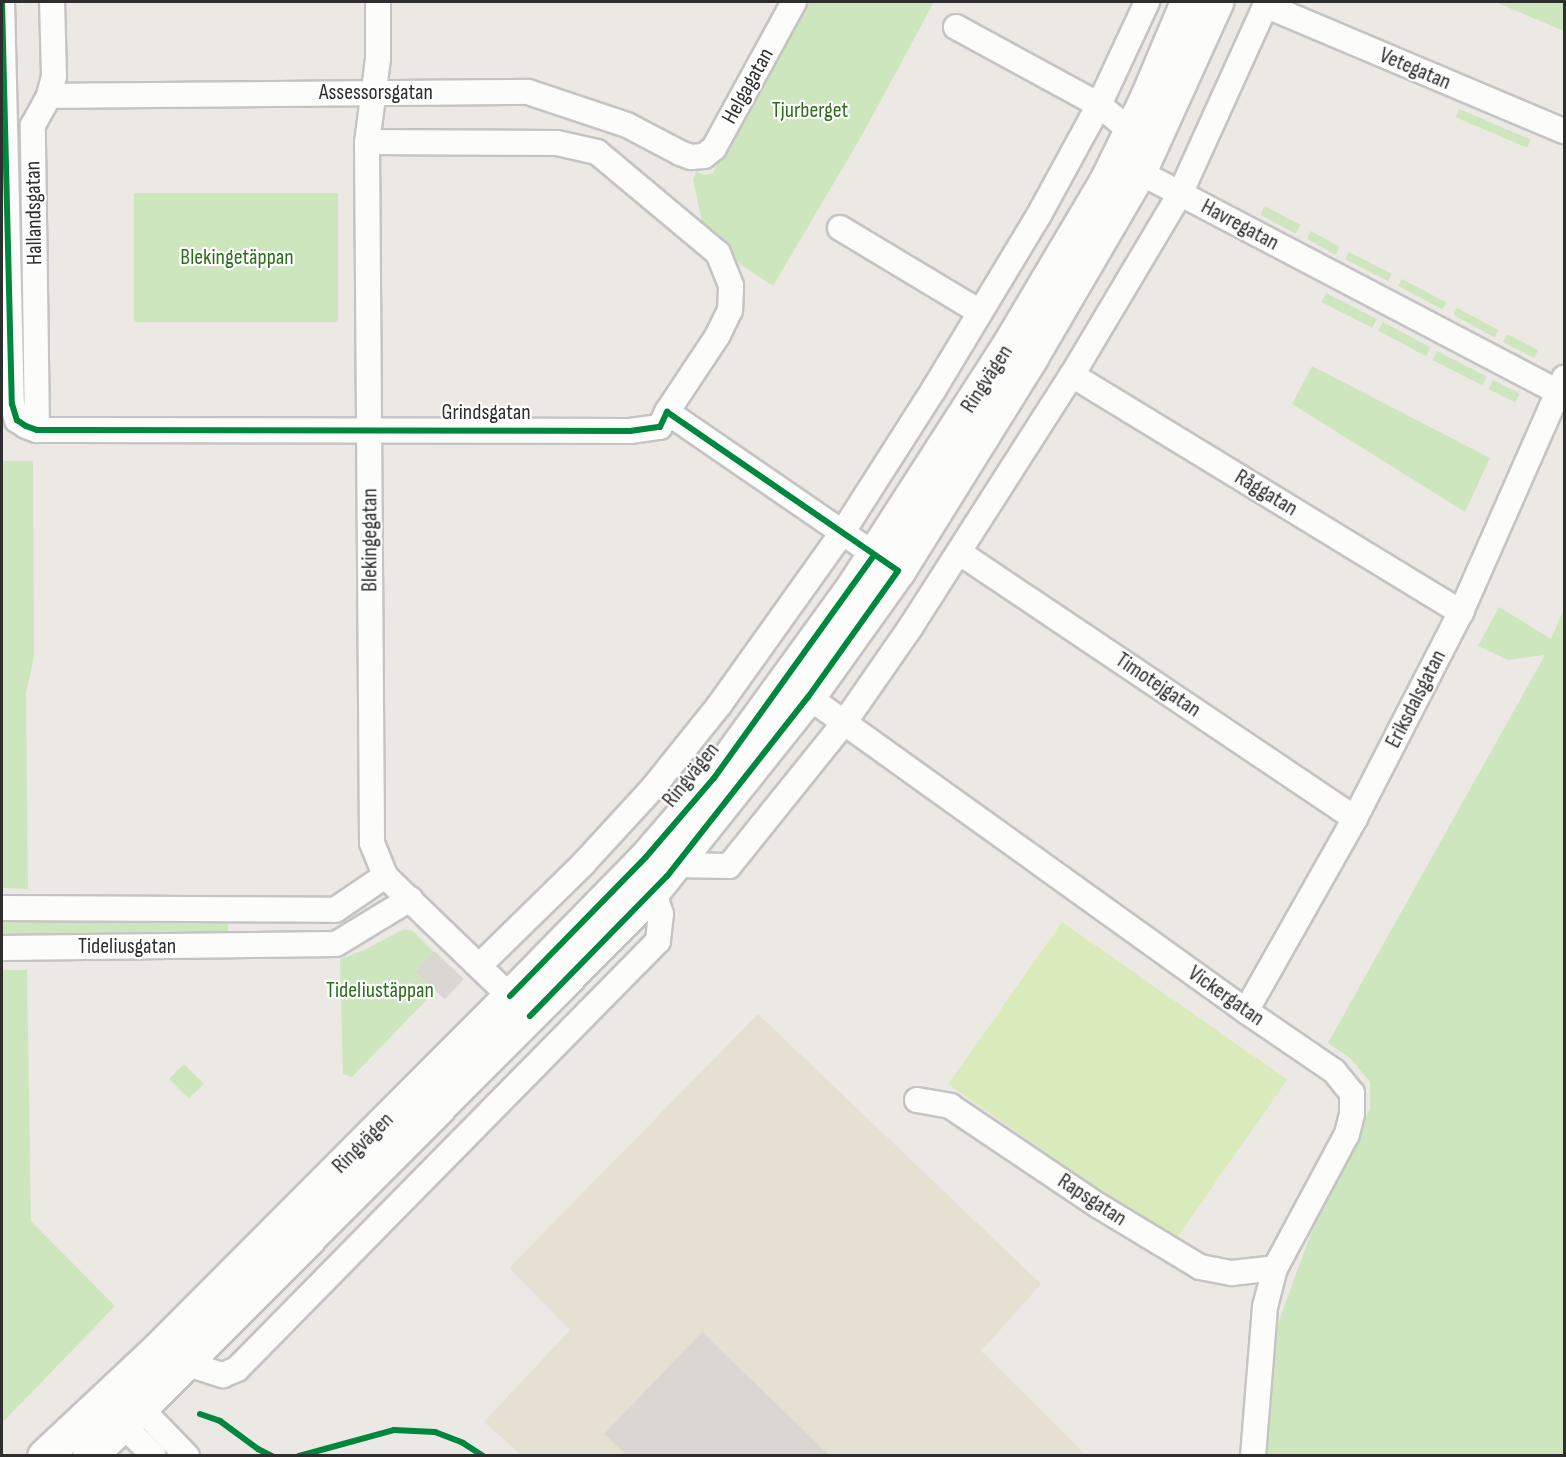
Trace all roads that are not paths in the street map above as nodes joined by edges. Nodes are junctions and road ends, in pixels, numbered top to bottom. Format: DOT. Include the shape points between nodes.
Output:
graph roads {
  1 [pos="2,2"];
  2 [pos="52,2"];
  3 [pos="378,2"];
  4 [pos="794,2"];
  5 [pos="1147,2"];
  6 [pos="1187,2"];
  7 [pos="1216,2"];
  8 [pos="1266,3"];
  9 [pos="956,27"];
  10 [pos="373,92"];
  11 [pos="49,96"];
  12 [pos="1099,105"];
  13 [pos="1564,131"];
  14 [pos="1130,132"];
  15 [pos="367,142"];
  16 [pos="691,157"];
  17 [pos="1139,172"];
  18 [pos="1180,194"];
  19 [pos="840,228"];
  20 [pos="980,312"];
  21 [pos="1072,375"];
  22 [pos="1561,385"];
  23 [pos="667,412"];
  24 [pos="27,425"];
  25 [pos="370,431"];
  26 [pos="842,533"];
  27 [pos="960,553"];
  28 [pos="886,563"];
  29 [pos="1461,612"];
  30 [pos="797,689"];
  31 [pos="844,723"];
  32 [pos="1355,818"];
  33 [pos="675,865"];
  34 [pos="385,876"];
  35 [pos="652,891"];
  36 [pos="410,899"];
  37 [pos="5,908"];
  38 [pos="243,909"];
  39 [pos="244,946"];
  40 [pos="5,948"];
  41 [pos="479,966"];
  42 [pos="520,1006"];
  43 [pos="1246,1011"];
  44 [pos="917,1100"];
  45 [pos="1275,1268"];
  46 [pos="185,1363"];
  47 [pos="120,1404"];
  48 [pos="44,1455"];
  49 [pos="88,1455"];
  50 [pos="154,1455"];
  51 [pos="187,1455"];
  52 [pos="1253,1455"];
  1 -- 24 [label="street, Hallandsgatan" via="12,404"];
  2 -- 11 [label="street, Hallandsgatan" via="54,76"];
  3 -- 10 [label="street, Blekingegatan" via="378,58"];
  4 -- 16 [label="street, Helgagatan" via="714,148 704,156"];
  5 -- 12 [label="street, Ringvägen"];
  6 -- 14 [label="main road, Ringvägen"];
  7 -- 17 [label="main road, Ringvägen"];
  8 -- 13 [label="street, Vetegatan"];
  8 -- 18 [label="street"];
  9 -- 12 [label="street"];
  10 -- 11 [label="street, Assessorsgatan"];
  10 -- 15 [label="street, Blekingegatan"];
  10 -- 16 [label="street, Assessorsgatan" via="528,92 627,125"];
  11 -- 24 [label="street, Hallandsgatan" via="33,124"];
  12 -- 14 [label="street"];
  12 -- 20 [label="street, Ringvägen"];
  14 -- 17 [label="street"];
  14 -- 28 [label="main road, Ringvägen" via="1107,179"];
  15 -- 23 [label="street" via="557,143 586,148 597,152 718,253 731,286 730,310"];
  15 -- 25 [label="street, Blekingegatan"];
  17 -- 18 [label="street, Havregatan"];
  17 -- 28 [label="main road, Ringvägen" via="1031,357"];
  18 -- 21 [label="street"];
  18 -- 22 [label="street, Havregatan"];
  19 -- 20 [label="street"];
  20 -- 26 [label="street, Ringvägen"];
  21 -- 27 [label="street"];
  21 -- 29 [label="street, Råggatan"];
  22 -- 29 [label="street, Eriksdalsgatan"];
  23 -- 25 [label="street, Grindsgatan" via="660,427 630,431"];
  23 -- 26 [label="street"];
  24 -- 25 [label="street, Grindsgatan"];
  25 -- 34 [label="street, Blekingegatan" via="372,843"];
  26 -- 28 [label="street"];
  26 -- 41 [label="street, Ringvägen" via="720,704 652,789 583,864"];
  27 -- 31 [label="street"];
  27 -- 32 [label="street, Timotejgatan"];
  28 -- 30 [label="main road, Ringvägen"];
  29 -- 32 [label="street, Eriksdalsgatan"];
  30 -- 31 [label="street, Vickergatan"];
  30 -- 33 [label="main road, Ringvägen"];
  30 -- 42 [label="main road, Ringvägen" via="714,778"];
  31 -- 33 [label="street" via="729,867"];
  31 -- 43 [label="street, Vickergatan"];
  32 -- 43 [label="street, Eriksdalsgatan"];
  33 -- 35 [label="main road, Ringvägen"];
  34 -- 36 [label="street, Blekingegatan"];
  34 -- 38 [label="street, Tideliusgatan" via="335,910"];
  35 -- 42 [label="main road, Ringvägen"];
  35 -- 46 [label="street" via="660,914 658,941 237,1369 223,1375"];
  36 -- 39 [label="street, Tideliusgatan" via="336,944"];
  36 -- 41 [label="street, Blekingegatan"];
  37 -- 38 [label="street, Tideliusgatan"];
  37 -- 40 [label="street, Tideliusgatan"];
  38 -- 39 [label="street"];
  39 -- 40 [label="street, Tideliusgatan"];
  41 -- 42 [label="street, Blekingegatan"];
  42 -- 46 [label="main road, Ringvägen"];
  42 -- 47 [label="main road, Ringvägen" via="158,1349"];
  43 -- 45 [label="street, Vickergatan" via="1334,1071 1352,1093 1347,1134"];
  44 -- 45 [label="street, Rapsgatan" via="951,1106 1099,1206 1200,1267 1232,1273"];
  45 -- 52 [label="street, Vickergatan" via="1265,1307"];
  46 -- 47 [label="main road, Ringvägen"];
  47 -- 48 [label="main road, Ringvägen"];
  47 -- 49 [label="main road, Ringvägen"];
  47 -- 50 [label="street"];
  47 -- 51 [label="street"];
}
